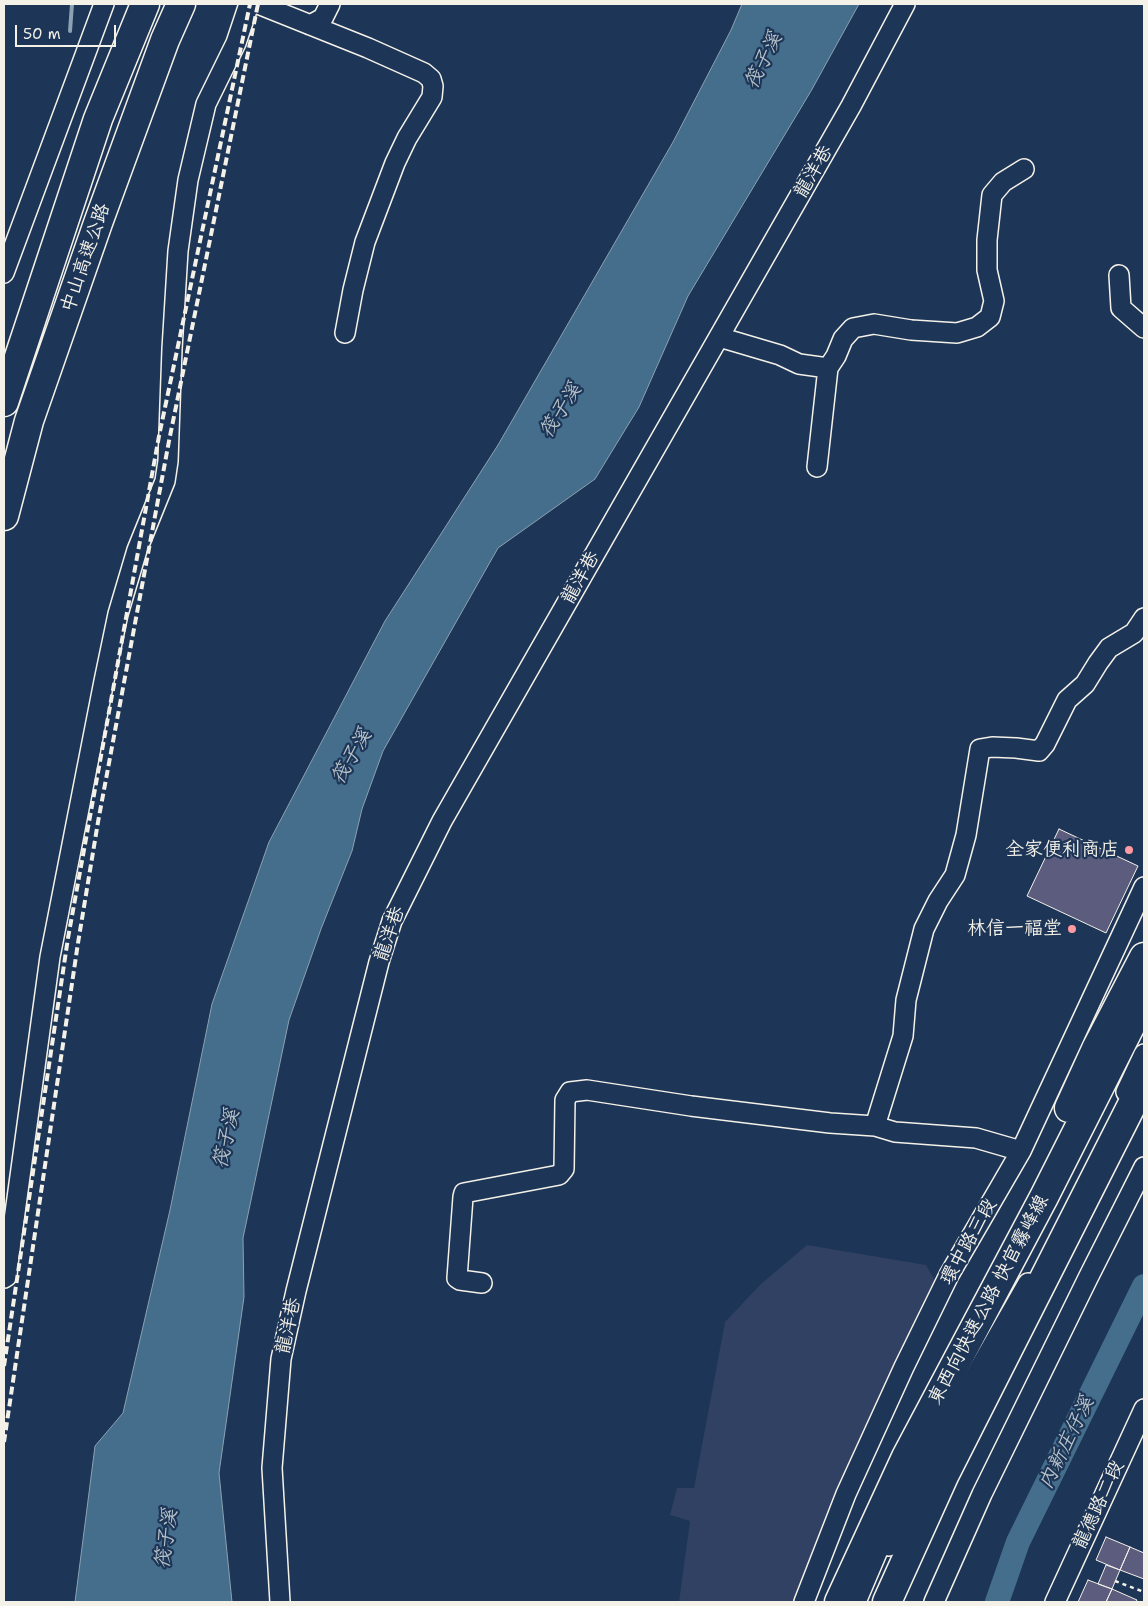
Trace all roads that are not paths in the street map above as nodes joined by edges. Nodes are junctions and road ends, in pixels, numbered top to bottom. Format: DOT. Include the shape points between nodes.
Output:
graph roads {
  1 [pos="104,4"];
  2 [pos="145,4"];
  3 [pos="181,4"];
  4 [pos="249,4"];
  5 [pos="258,4"];
  6 [pos="330,4"];
  7 [pos="905,4"];
  8 [pos="310,25"];
  9 [pos="1024,169"];
  10 [pos="4,273"];
  11 [pos="1119,275"];
  12 [pos="1144,328"];
  13 [pos="345,333"];
  14 [pos="719,337"];
  15 [pos="828,368"];
  16 [pos="4,402"];
  17 [pos="816,467"];
  18 [pos="4,516"];
  19 [pos="1144,618"];
  20 [pos="1144,887"];
  21 [pos="1144,958"];
  22 [pos="1144,1000"];
  23 [pos="1144,1025"];
  24 [pos="1144,1054"];
  25 [pos="1144,1081"];
  26 [pos="1144,1112"];
  27 [pos="875,1126"];
  28 [pos="1021,1151"];
  29 [pos="1144,1167"];
  30 [pos="1044,1197"];
  31 [pos="4,1278"];
  32 [pos="482,1283"];
  33 [pos="987,1391"];
  34 [pos="1144,1409"];
  35 [pos="280,1602"];
  36 [pos="804,1602"];
  37 [pos="839,1602"];
  38 [pos="856,1602"];
  39 [pos="866,1602"];
  40 [pos="887,1602"];
  41 [pos="934,1602"];
  42 [pos="1055,1602"];
  1 -- 10 [label="street"];
  2 -- 16 [label="highway, 中山高速公路" via="98,119"];
  3 -- 18 [label="highway, 中山高速公路" via="164,40 29,421"];
  4 -- 31 [label="street" via="236,43 206,104 188,180 178,252 165,481 137,550 118,614 104,681 50,956 8,1276"];
  5 -- 8 [label="street"];
  6 -- 8 [label="street" via="323,18"];
  7 -- 14 [label="street, 龍洋巷" via="851,106"];
  8 -- 13 [label="street" via="424,72 432,78 433,86 432,97 395,163 368,233"];
  9 -- 15 [label="street" via="1003,182 992,196 987,248 987,270 994,301 990,317 977,327 957,333 874,324 853,328 843,339"];
  11 -- 12 [label="street" via="1121,308"];
  14 -- 15 [label="street" via="799,364"];
  14 -- 35 [label="street, 龍洋巷" via="442,821 392,921 379,962 281,1360 272,1468"];
  15 -- 17 [label="street"];
  19 -- 27 [label="street" via="1134,633 1109,648 1085,684 1067,700 1039,752 1016,748 980,749 966,835 955,875 924,929 906,1000 903,1036"];
  20 -- 28 [label="street, 環中路三段"];
  21 -- 30 [label="highway" via="1096,1049 1057,1135"];
  22 -- 30 [label="highway, 東西向快速公路 快官霧峰線"];
  23 -- 38 [label="street" via="914,1467"];
  24 -- 39 [label="street" via="1044,1254 922,1469"];
  25 -- 33 [label="highway, 東西向快速公路 快官霧峰線"];
  26 -- 33 [label="highway" via="1110,1178"];
  27 -- 28 [label="street" via="894,1132 976,1138"];
  27 -- 32 [label="street" via="691,1106 588,1090 570,1092 565,1100 564,1169 559,1174 464,1193 457,1278"];
  28 -- 36 [label="street, 環中路三段" via="949,1275 904,1367 846,1494"];
  29 -- 41 [label="street" via="982,1494"];
  30 -- 37 [label="highway, 東西向快速公路 快官霧峰線" via="906,1457"];
  33 -- 40 [label="highway, 東西向快速公路 快官霧峰線"];
  34 -- 42 [label="street, 龍德路二段"];
}
